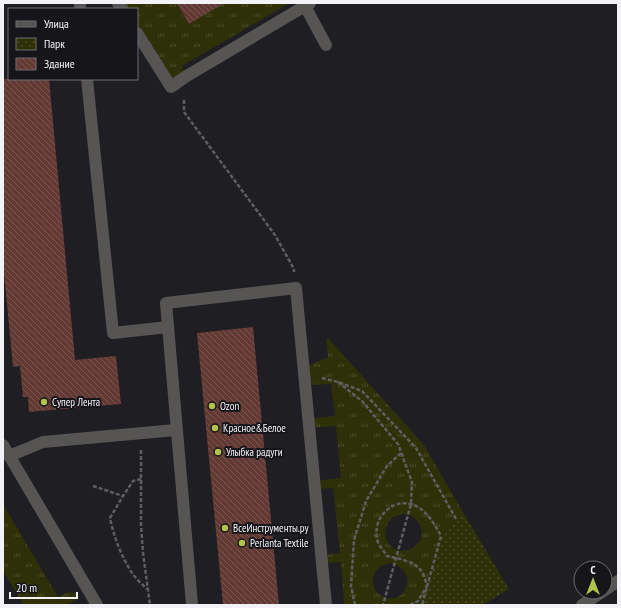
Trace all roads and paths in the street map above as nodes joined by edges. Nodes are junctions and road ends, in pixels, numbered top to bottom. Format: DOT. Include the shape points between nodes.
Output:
graph roads {
  1 [pos="308,4"];
  2 [pos="138,35"];
  3 [pos="326,45"];
  4 [pos="185,77"];
  5 [pos="87,80"];
  6 [pos="296,288"];
  7 [pos="168,327"];
  8 [pos="304,374"];
  9 [pos="338,382"];
  10 [pos="176,430"];
  11 [pos="139,434"];
  12 [pos="3,445"];
  13 [pos="402,453"];
  14 [pos="10,456"];
  15 [pos="141,479"];
  16 [pos="93,486"];
  17 [pos="123,496"];
  18 [pos="411,504"];
  19 [pos="456,519"];
  20 [pos="396,558"];
  21 [pos="427,586"];
  22 [pos="148,590"];
  23 [pos="97,605"];
  24 [pos="150,605"];
  25 [pos="192,605"];
  26 [pos="326,605"];
  27 [pos="355,605"];
  28 [pos="374,605"];
  29 [pos="380,605"];
  30 [pos="383,605"];
  31 [pos="410,605"];
  32 [pos="422,605"];
  1 -- 3 [label="street"];
  1 -- 4 [label="street"];
  2 -- 4 [label="street" via="172,87"];
  4 -- 6 [label="path" via="184,112 275,236 294,269"];
  5 -- 7 [label="street" via="113,334"];
  6 -- 7 [label="street" via="166,303"];
  6 -- 8 [label="street"];
  7 -- 10 [label="street"];
  8 -- 9 [label="path"];
  8 -- 26 [label="street"];
  9 -- 13 [label="path" via="362,401 398,444"];
  9 -- 19 [label="path" via="362,391 416,448"];
  10 -- 11 [label="street"];
  10 -- 25 [label="street"];
  11 -- 14 [label="street" via="43,442"];
  11 -- 15 [label="path"];
  12 -- 14 [label="street"];
  13 -- 18 [label="path" via="412,482"];
  13 -- 27 [label="path" via="387,466 366,501 354,540 351,586"];
  14 -- 23 [label="street"];
  15 -- 17 [label="path" via="133,481"];
  15 -- 22 [label="path" via="141,525"];
  16 -- 17 [label="path"];
  17 -- 22 [label="path" via="110,518 113,534 133,574"];
  18 -- 20 [label="path"];
  18 -- 20 [label="path" via="393,505 383,513 376,528 377,541 387,556"];
  18 -- 21 [label="path" via="424,512 441,536"];
  20 -- 21 [label="path" via="414,564 423,573"];
  20 -- 30 [label="path"];
  21 -- 31 [label="path" via="418,601"];
  21 -- 32 [label="path"];
  22 -- 24 [label="path"];
  28 -- 29 [label="path"];
}
